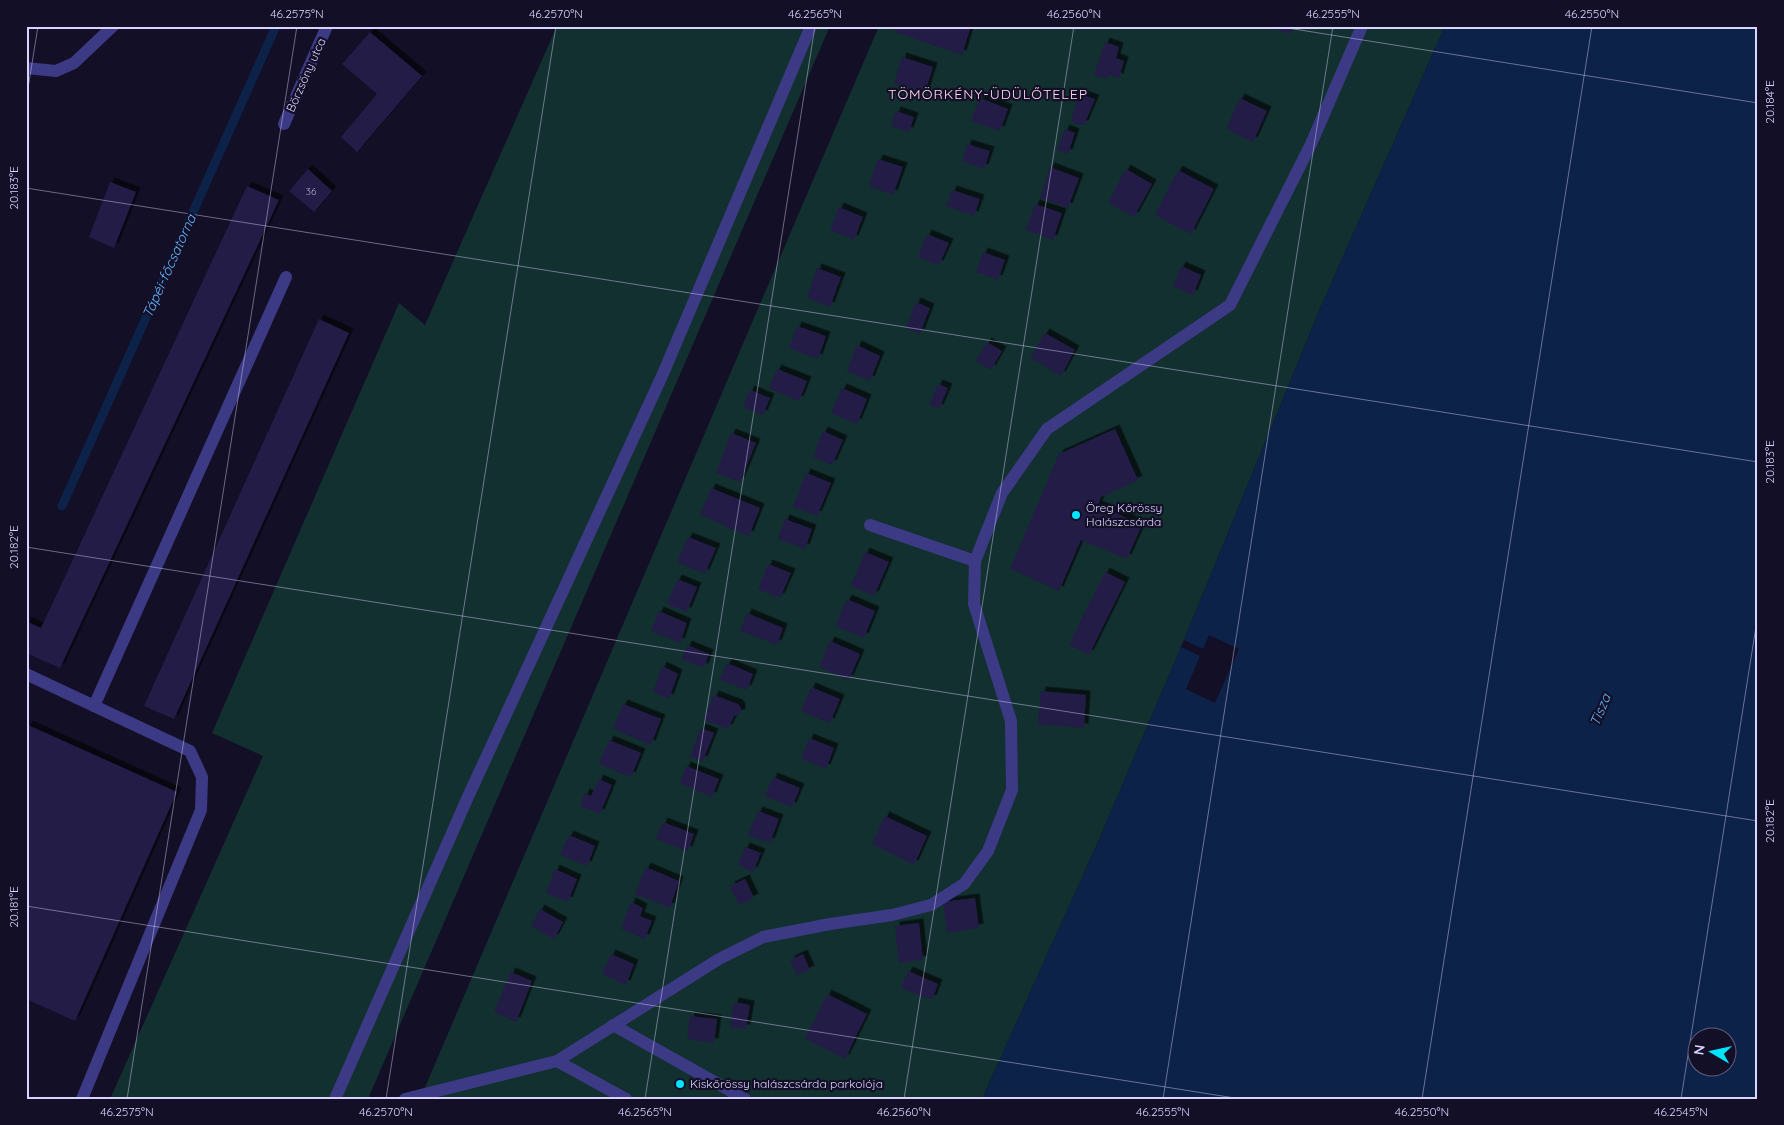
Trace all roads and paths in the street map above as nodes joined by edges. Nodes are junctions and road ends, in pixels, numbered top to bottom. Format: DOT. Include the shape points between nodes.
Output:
graph roads {
  1 [pos="113,26"];
  2 [pos="327,26"];
  3 [pos="811,26"];
  4 [pos="1362,26"];
  5 [pos="26,68"];
  6 [pos="284,124"];
  7 [pos="286,277"];
  8 [pos="870,525"];
  9 [pos="975,561"];
  10 [pos="26,674"];
  11 [pos="94,706"];
  12 [pos="613,1025"];
  13 [pos="557,1061"];
  14 [pos="82,1099"];
  15 [pos="335,1099"];
  16 [pos="405,1099"];
  17 [pos="626,1099"];
  18 [pos="745,1099"];
  1 -- 5 [label="street" via="74,63 56,71"];
  2 -- 6 [label="street, Börzsöny utca"];
  3 -- 15 [label="street" via="662,376 467,799"];
  4 -- 9 [label="street" via="1311,144 1230,305 1047,429 1002,493"];
  7 -- 11 [label="street"];
  8 -- 9 [label="street"];
  9 -- 12 [label="street" via="974,604 1011,721 1012,790 988,851 964,884 931,905 763,937 719,959"];
  10 -- 11 [label="street"];
  11 -- 14 [label="street" via="190,751 202,777 201,810"];
  12 -- 13 [label="street"];
  12 -- 18 [label="street"];
  13 -- 16 [label="street"];
  13 -- 17 [label="street"];
}
